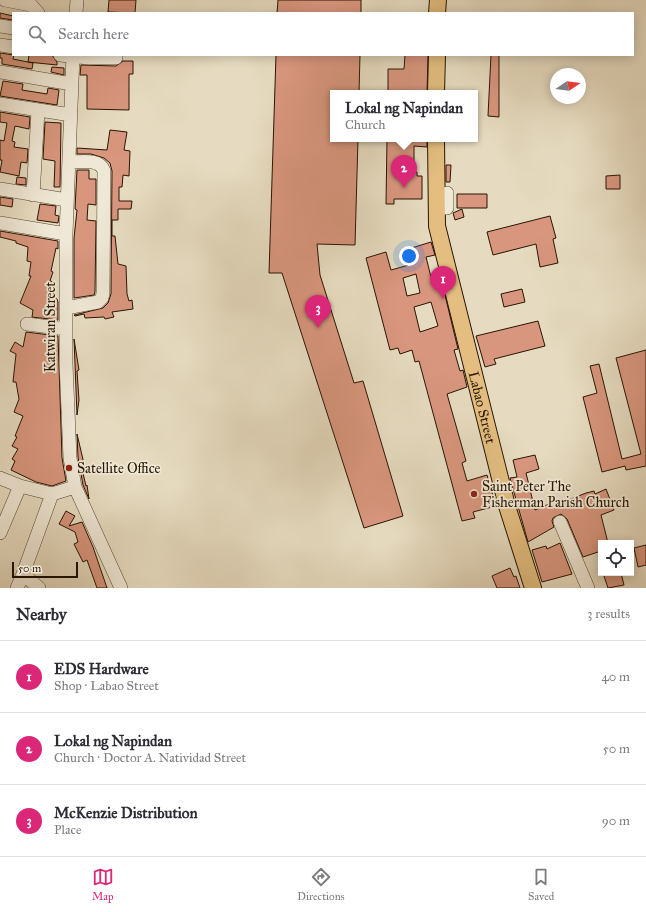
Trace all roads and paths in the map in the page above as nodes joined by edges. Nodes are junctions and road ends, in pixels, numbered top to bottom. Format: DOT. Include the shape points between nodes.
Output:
graph roads {
  1 [pos="5,0"];
  2 [pos="77,0"];
  3 [pos="438,0"];
  4 [pos="37,12"];
  5 [pos="76,12"];
  6 [pos="437,12"];
  7 [pos="0,26"];
  8 [pos="12,28"];
  9 [pos="0,45"];
  10 [pos="12,47"];
  11 [pos="73,56"];
  12 [pos="437,56"];
  13 [pos="116,58"];
  14 [pos="0,72"];
  15 [pos="72,84"];
  16 [pos="436,90"];
  17 [pos="0,104"];
  18 [pos="38,111"];
  19 [pos="71,116"];
  20 [pos="436,142"];
  21 [pos="70,162"];
  22 [pos="0,189"];
  23 [pos="447,193"];
  24 [pos="33,195"];
  25 [pos="67,200"];
  26 [pos="436,208"];
  27 [pos="0,223"];
  28 [pos="66,234"];
  29 [pos="66,308"];
  30 [pos="27,324"];
  31 [pos="66,330"];
  32 [pos="0,480"];
  33 [pos="20,486"];
  34 [pos="75,487"];
  35 [pos="52,494"];
  36 [pos="560,522"];
  37 [pos="0,533"];
  38 [pos="23,574"];
  39 [pos="17,588"];
  40 [pos="39,588"];
  41 [pos="121,588"];
  42 [pos="533,588"];
  43 [pos="588,588"];
  1 -- 4 [label="street" via="31,6"];
  2 -- 5 [label="street"];
  3 -- 6 [label="main road"];
  7 -- 8 [label="street"];
  9 -- 10 [label="street"];
  11 -- 13 [label="street"];
  11 -- 15 [label="street, Katwiran Street"];
  12 -- 16 [label="main road"];
  14 -- 15 [label="street"];
  15 -- 19 [label="street, Katwiran Street"];
  17 -- 18 [label="street"];
  18 -- 19 [label="street"];
  18 -- 24 [label="street"];
  19 -- 21 [label="street, Katwiran Street"];
  20 -- 26 [label="main road, Labao Street"];
  21 -- 25 [label="street, Katwiran Street"];
  21 -- 29 [label="street" via="98,163 104,171 103,293 98,302"];
  22 -- 24 [label="street"];
  23 -- 26 [label="street" via="447,208"];
  24 -- 25 [label="street"];
  25 -- 28 [label="street, Katwiran Street"];
  26 -- 42 [label="main road, Labao Street" via="437,226 507,506"];
  27 -- 28 [label="street"];
  28 -- 29 [label="street, Katwiran Street"];
  29 -- 31 [label="street, Katwiran Street"];
  30 -- 31 [label="street"];
  31 -- 34 [label="street, Katwiran Street" via="70,458"];
  32 -- 33 [label="street"];
  33 -- 35 [label="street"];
  33 -- 37 [label="street"];
  34 -- 35 [label="street"];
  34 -- 41 [label="street, Katwiran Street"];
  35 -- 38 [label="street"];
  36 -- 43 [label="street"];
  38 -- 39 [label="street"];
  38 -- 40 [label="street"];
}
